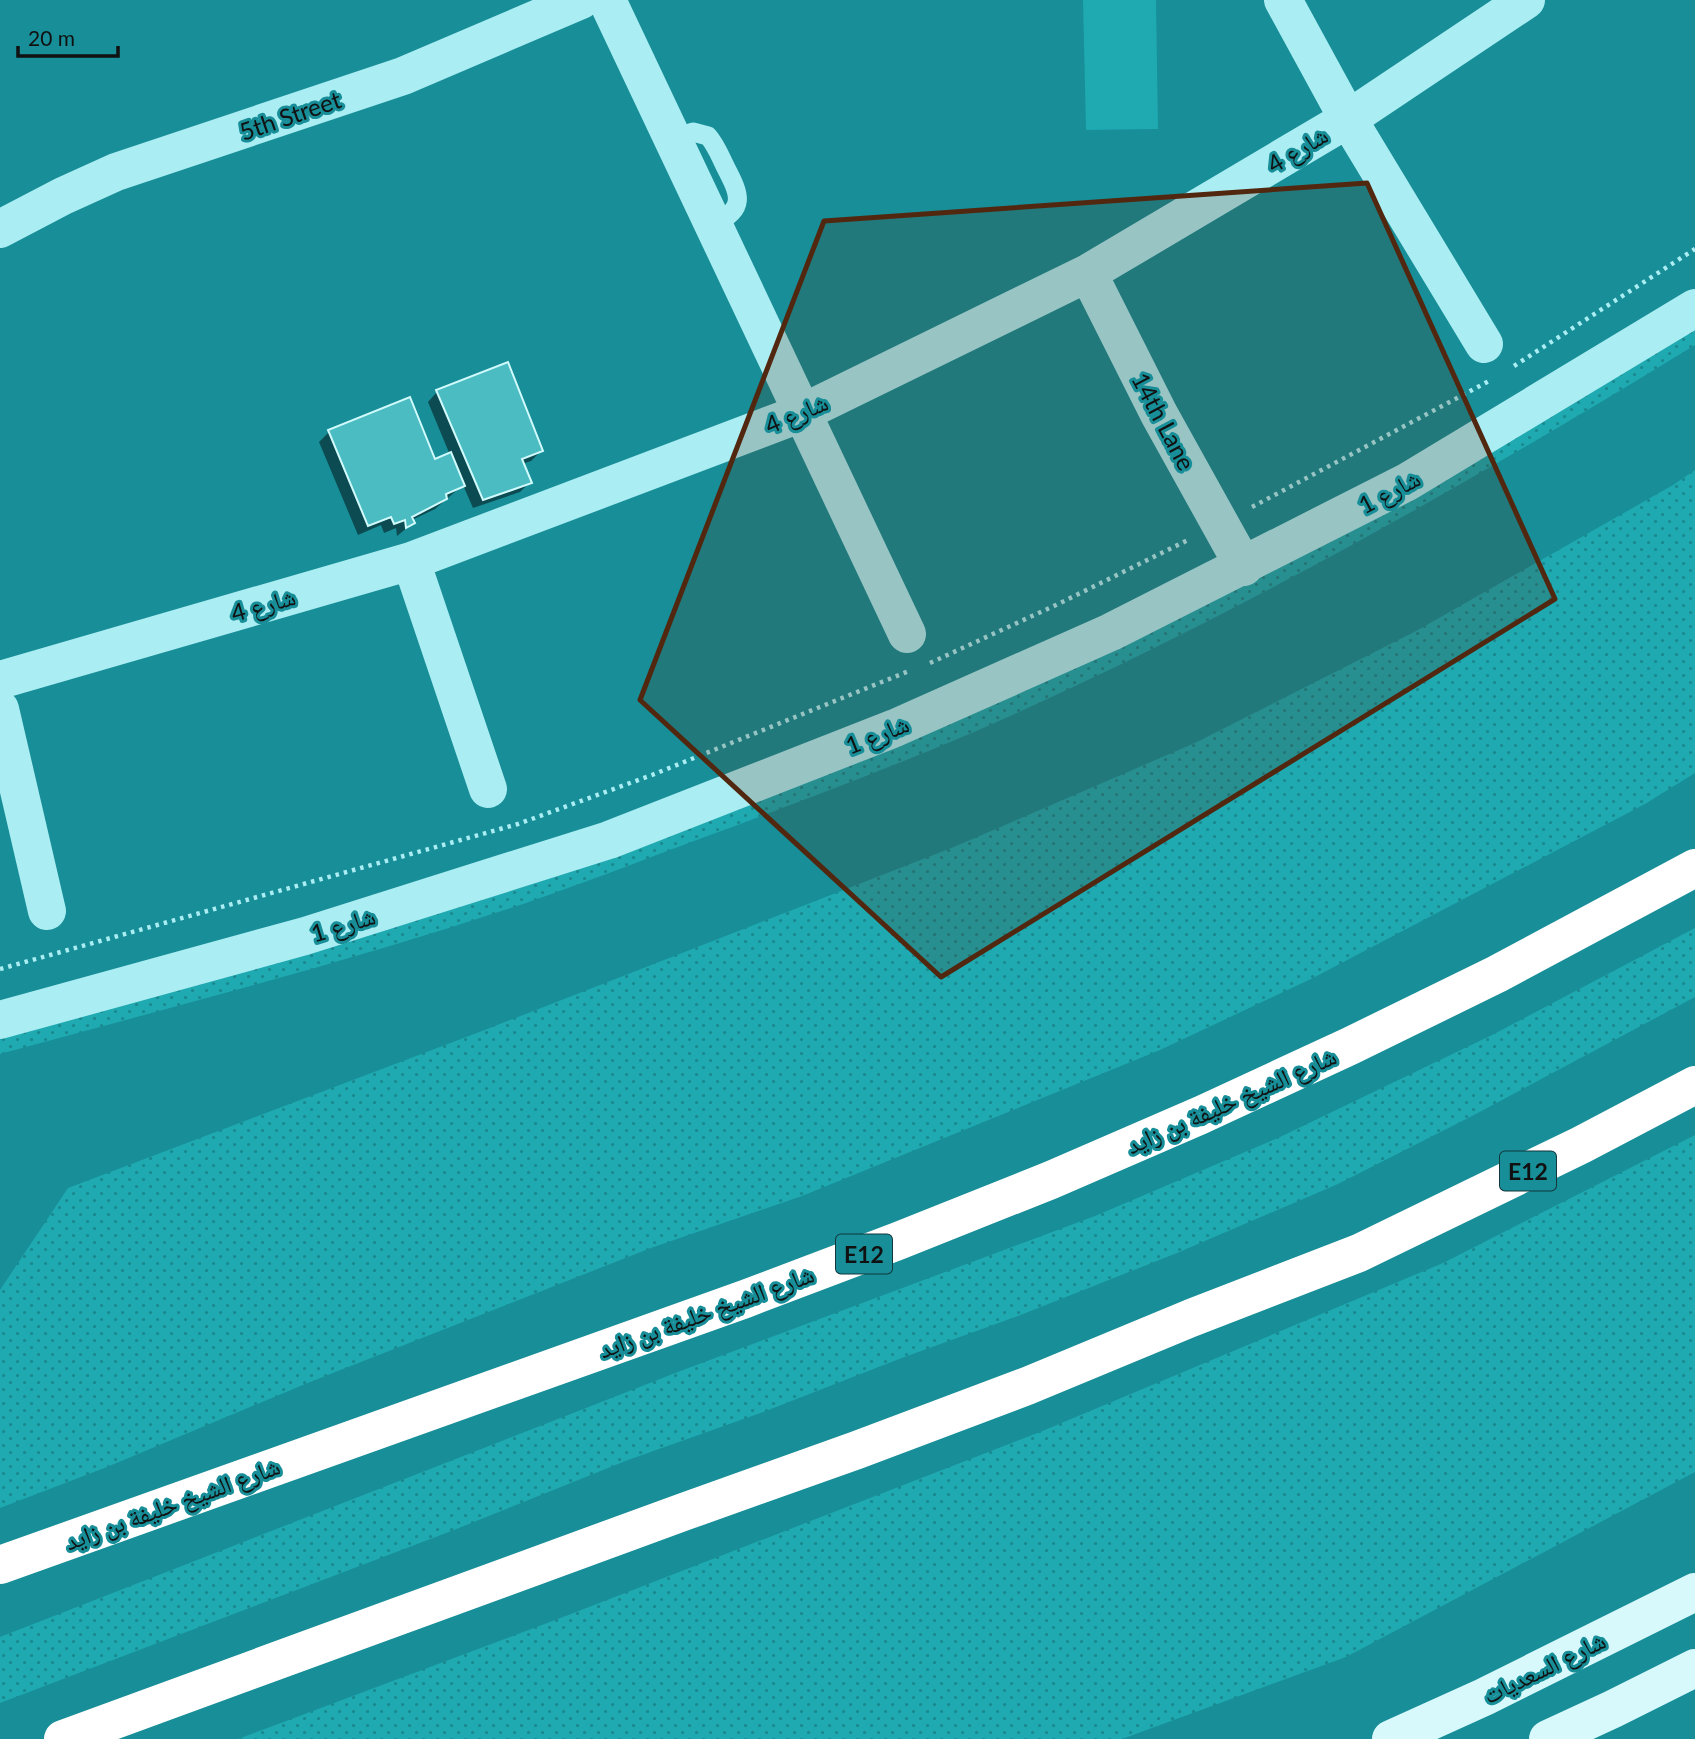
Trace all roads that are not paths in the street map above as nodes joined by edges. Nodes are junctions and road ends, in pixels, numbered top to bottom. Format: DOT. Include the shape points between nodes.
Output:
graph roads {
  1 [pos="581,0"];
  2 [pos="607,0"];
  3 [pos="1283,0"];
  4 [pos="1526,0"];
  5 [pos="1348,119"];
  6 [pos="0,229"];
  7 [pos="1088,273"];
  8 [pos="1695,308"];
  9 [pos="1499,362"];
  10 [pos="802,413"];
  11 [pos="411,561"];
  12 [pos="1244,566"];
  13 [pos="917,655"];
  14 [pos="0,680"];
  15 [pos="0,709"];
  16 [pos="488,789"];
  17 [pos="1695,868"];
  18 [pos="47,911"];
  19 [pos="0,1020"];
  20 [pos="1695,1085"];
  21 [pos="0,1565"];
  22 [pos="1695,1592"];
  23 [pos="1695,1668"];
  24 [pos="63,1739"];
  25 [pos="1391,1739"];
  26 [pos="1548,1739"];
  1 -- 6 [label="street, 5th Street" via="403,76 116,172"];
  2 -- 10 [label="street"];
  3 -- 5 [label="street"];
  4 -- 5 [label="street, شارع 4"];
  5 -- 7 [label="street, شارع 4"];
  5 -- 9 [label="street"];
  7 -- 10 [label="street, شارع 4"];
  7 -- 12 [label="street, 14th Lane" via="1158,414"];
  8 -- 12 [label="street, شارع 1" via="1407,482"];
  10 -- 11 [label="street, شارع 4"];
  10 -- 13 [label="street"];
  11 -- 14 [label="street, شارع 4"];
  11 -- 16 [label="street"];
  12 -- 19 [label="street, شارع 1" via="1111,632 895,728 609,841 305,936"];
  15 -- 18 [label="street"];
  17 -- 21 [label="highway, شارع الشيخ خليفة بن زايد / E12" via="1350,1046 1051,1180 745,1299"];
  20 -- 24 [label="highway, E12" via="1359,1253 857,1450"];
  22 -- 25 [label="street, شارع السعديات"];
  23 -- 26 [label="street"];
}
